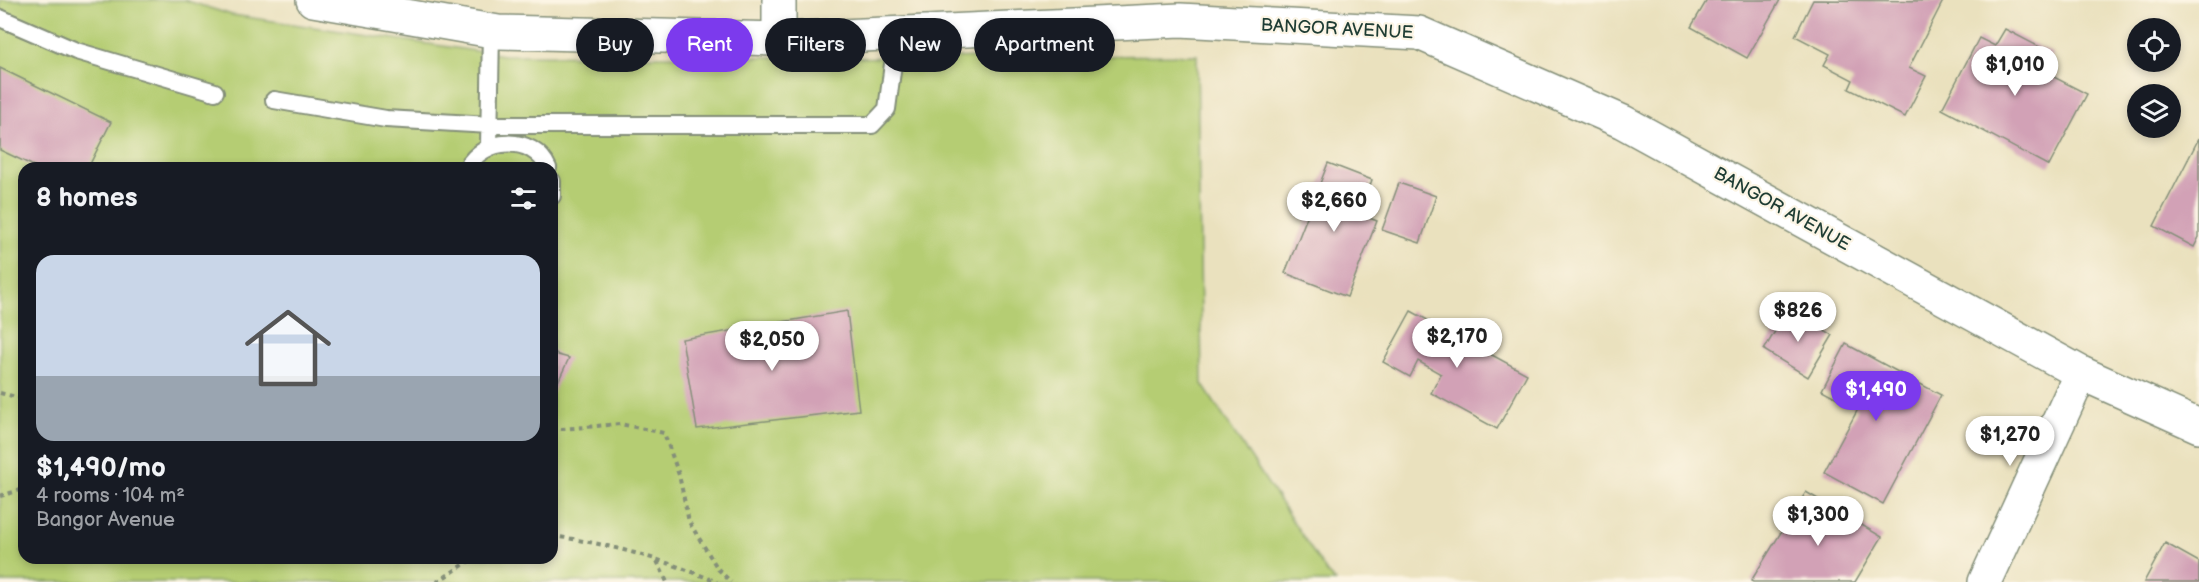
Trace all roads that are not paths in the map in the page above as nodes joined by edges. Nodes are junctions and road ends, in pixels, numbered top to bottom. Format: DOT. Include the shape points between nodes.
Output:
graph roads {
  1 [pos="313,0"];
  2 [pos="779,0"];
  3 [pos="0,18"];
  4 [pos="779,18"];
  5 [pos="491,30"];
  6 [pos="962,30"];
  7 [pos="765,39"];
  8 [pos="892,72"];
  9 [pos="215,92"];
  10 [pos="274,100"];
  11 [pos="490,125"];
  12 [pos="489,147"];
  13 [pos="472,162"];
  14 [pos="545,162"];
  15 [pos="2082,373"];
  16 [pos="2199,426"];
  17 [pos="1985,582"];
  1 -- 5 [label="street, BANGOR AVENUE"];
  2 -- 4 [label="street"];
  3 -- 9 [label="lane" via="76,51"];
  5 -- 7 [label="street, BANGOR AVENUE"];
  5 -- 11 [label="lane"];
  6 -- 15 [label="street, BANGOR AVENUE" via="1180,20 1419,33 1623,122"];
  8 -- 11 [label="lane" via="887,109 872,124"];
  10 -- 11 [label="lane" via="386,119"];
  11 -- 12 [label="lane"];
  12 -- 13 [label="lane"];
  12 -- 14 [label="lane" via="504,142 520,144"];
  15 -- 16 [label="street, BANGOR AVENUE"];
  15 -- 17 [label="street"];
}
